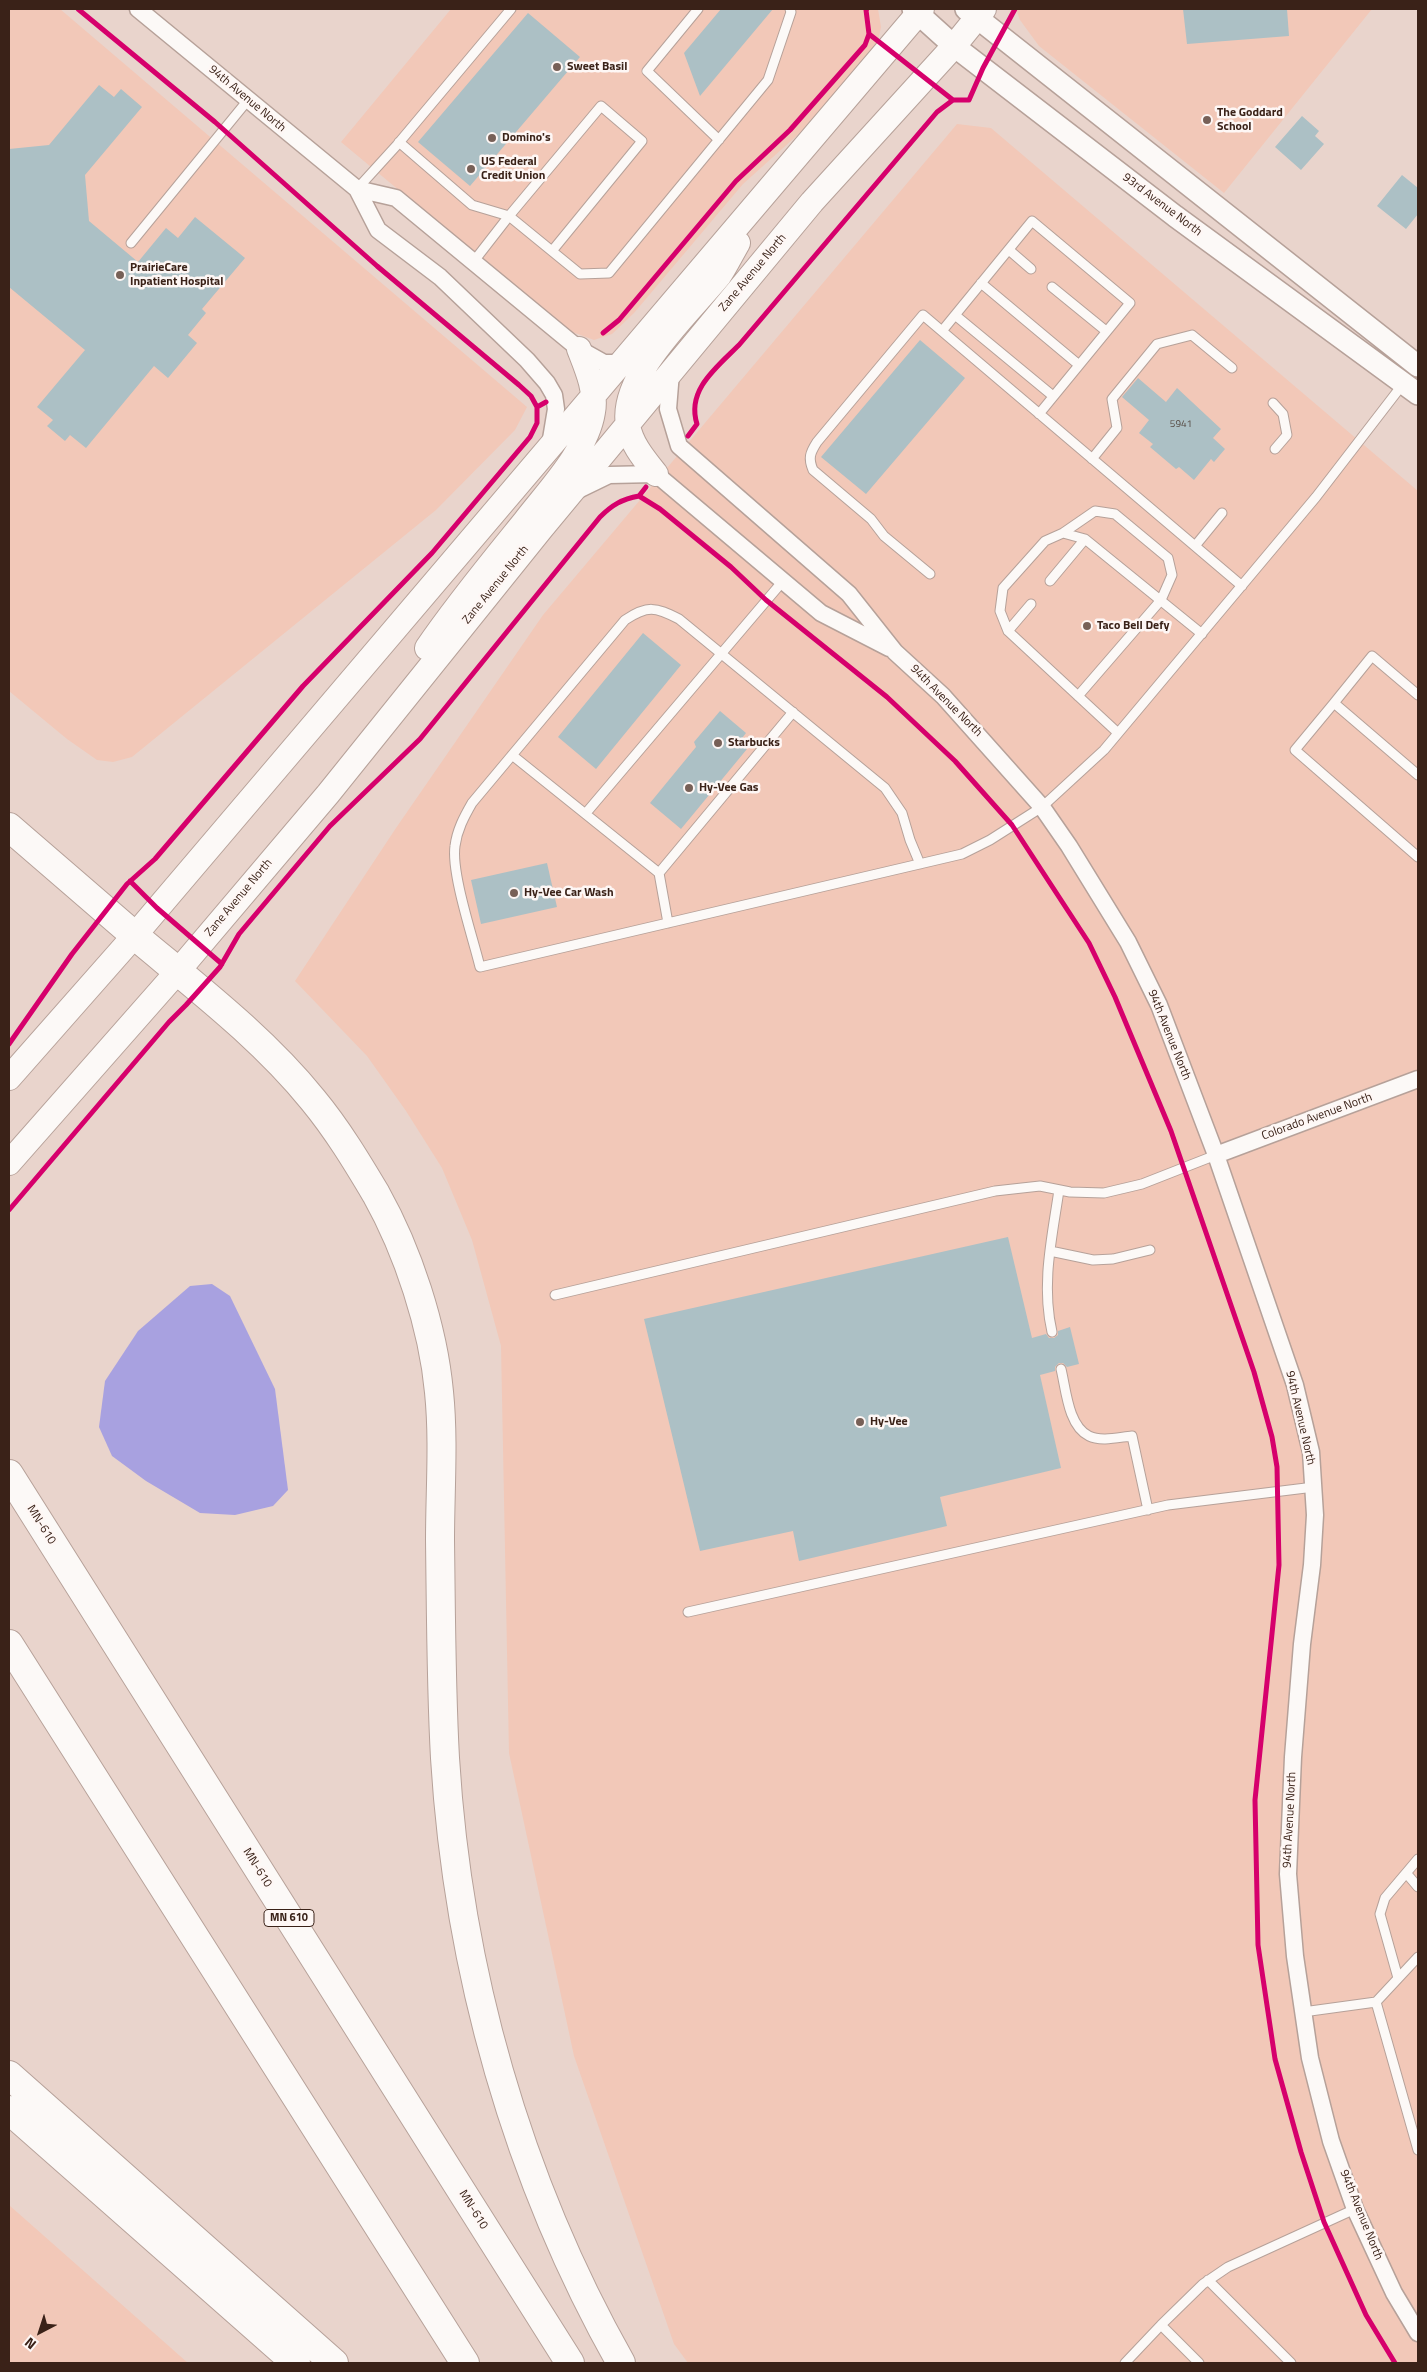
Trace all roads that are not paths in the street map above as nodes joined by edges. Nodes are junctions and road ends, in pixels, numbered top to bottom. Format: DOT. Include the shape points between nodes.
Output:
graph roads {
  1 [pos="138,9"];
  2 [pos="511,9"];
  3 [pos="698,9"];
  4 [pos="790,9"];
  5 [pos="918,10"];
  6 [pos="976,12"];
  7 [pos="954,46"];
  8 [pos="248,100"];
  9 [pos="719,140"];
  10 [pos="399,142"];
  11 [pos="357,189"];
  12 [pos="764,195"];
  13 [pos="509,216"];
  14 [pos="131,243"];
  15 [pos="1009,250"];
  16 [pos="552,251"];
  17 [pos="474,261"];
  18 [pos="1032,269"];
  19 [pos="981,283"];
  20 [pos="1052,287"];
  21 [pos="955,315"];
  22 [pos="942,331"];
  23 [pos="1106,331"];
  24 [pos="579,350"];
  25 [pos="621,363"];
  26 [pos="1079,365"];
  27 [pos="1418,366"];
  28 [pos="1232,368"];
  29 [pos="671,372"];
  30 [pos="1411,389"];
  31 [pos="593,396"];
  32 [pos="1053,396"];
  33 [pos="1272,403"];
  34 [pos="1039,414"];
  35 [pos="628,425"];
  36 [pos="549,448"];
  37 [pos="1275,449"];
  38 [pos="1092,458"];
  39 [pos="656,474"];
  40 [pos="572,493"];
  41 [pos="1222,513"];
  42 [pos="1063,533"];
  43 [pos="1085,539"];
  44 [pos="1195,546"];
  45 [pos="930,574"];
  46 [pos="783,581"];
  47 [pos="1050,582"];
  48 [pos="1242,586"];
  49 [pos="1161,600"];
  50 [pos="1031,604"];
  51 [pos="1008,631"];
  52 [pos="1202,634"];
  53 [pos="895,652"];
  54 [pos="720,654"];
  55 [pos="1418,695"];
  56 [pos="1078,696"];
  57 [pos="1334,703"];
  58 [pos="793,712"];
  59 [pos="1118,733"];
  60 [pos="512,754"];
  61 [pos="1418,775"];
  62 [pos="333,787"];
  63 [pos="1042,807"];
  64 [pos="586,814"];
  65 [pos="9,827"];
  66 [pos="1418,857"];
  67 [pos="920,864"];
  68 [pos="659,873"];
  69 [pos="668,923"];
  70 [pos="134,935"];
  71 [pos="178,971"];
  72 [pos="9,1078"];
  73 [pos="1418,1079"];
  74 [pos="1216,1155"];
  75 [pos="9,1163"];
  76 [pos="1059,1190"];
  77 [pos="1150,1250"];
  78 [pos="1050,1251"];
  79 [pos="555,1294"];
  80 [pos="1052,1332"];
  81 [pos="1061,1369"];
  82 [pos="9,1474"];
  83 [pos="1314,1487"];
  84 [pos="1148,1510"];
  85 [pos="688,1612"];
  86 [pos="9,1644"];
  87 [pos="1418,1859"];
  88 [pos="1407,1874"];
  89 [pos="1418,1887"];
  90 [pos="1418,1956"];
  91 [pos="1398,1978"];
  92 [pos="1376,2002"];
  93 [pos="1303,2012"];
  94 [pos="9,2074"];
  95 [pos="9,2110"];
  96 [pos="1418,2150"];
  97 [pos="1355,2209"];
  98 [pos="1208,2280"];
  99 [pos="1161,2326"];
  100 [pos="1418,2333"];
  101 [pos="296,2363"];
  102 [pos="334,2363"];
  103 [pos="465,2363"];
  104 [pos="570,2363"];
  105 [pos="621,2363"];
  106 [pos="1125,2363"];
  107 [pos="1200,2363"];
  108 [pos="1291,2363"];
  1 -- 8 [label="street, 94th Avenue North"];
  2 -- 10 [label="lane"];
  3 -- 9 [label="lane" via="647,71"];
  4 -- 9 [label="lane" via="768,80"];
  5 -- 7 [label="street, 93rd Avenue North"];
  5 -- 12 [label="main road"];
  6 -- 7 [label="main road, Zane Avenue North"];
  6 -- 27 [label="street"];
  7 -- 29 [label="main road, Zane Avenue North" via="812,202"];
  7 -- 30 [label="street, 93rd Avenue North" via="1175,216"];
  8 -- 11 [label="street, 94th Avenue North"];
  8 -- 14 [label="lane"];
  9 -- 16 [label="lane" via="609,273 580,274"];
  10 -- 11 [label="lane"];
  10 -- 13 [label="lane" via="472,205"];
  11 -- 17 [label="street" via="396,198"];
  11 -- 36 [label="street" via="378,230 440,277 547,383 554,395 556,410"];
  12 -- 25 [label="main road"];
  12 -- 35 [label="main road" via="720,274 662,342 635,382 628,403"];
  13 -- 16 [label="lane"];
  13 -- 16 [label="lane" via="601,106 642,141"];
  13 -- 17 [label="lane"];
  15 -- 18 [label="lane"];
  15 -- 19 [label="lane"];
  15 -- 23 [label="lane" via="1032,221 1130,303"];
  17 -- 24 [label="street"];
  19 -- 21 [label="lane"];
  19 -- 26 [label="lane"];
  20 -- 23 [label="lane"];
  21 -- 22 [label="lane"];
  21 -- 32 [label="lane"];
  22 -- 34 [label="lane"];
  22 -- 45 [label="lane" via="923,315 817,442 809,462 813,470 871,519 884,536"];
  23 -- 26 [label="lane"];
  24 -- 25 [label="street" via="604,364"];
  24 -- 31 [label="main road"];
  25 -- 31 [label="main road"];
  26 -- 32 [label="lane"];
  28 -- 38 [label="lane" via="1192,334 1158,344 1112,398 1117,428"];
  29 -- 35 [label="main road, Zane Avenue North"];
  29 -- 53 [label="street, 94th Avenue North" via="668,409 679,446 849,594"];
  30 -- 48 [label="lane"];
  31 -- 36 [label="main road"];
  31 -- 62 [label="main road" via="594,411 588,432 570,462 446,620"];
  32 -- 34 [label="lane"];
  33 -- 37 [label="lane" via="1283,414 1287,435"];
  34 -- 38 [label="lane"];
  35 -- 39 [label="main road" via="634,443"];
  35 -- 40 [label="main road, Zane Avenue North"];
  36 -- 70 [label="main road"];
  38 -- 44 [label="lane"];
  39 -- 40 [label="street" via="610,475"];
  39 -- 46 [label="street, 94th Avenue North"];
  40 -- 62 [label="main road, Zane Avenue North"];
  41 -- 44 [label="lane"];
  42 -- 43 [label="lane"];
  42 -- 49 [label="lane" via="1095,511 1115,514 1168,558 1172,575"];
  42 -- 51 [label="lane" via="1045,541 1003,588 1000,611"];
  43 -- 47 [label="lane"];
  43 -- 49 [label="lane"];
  44 -- 48 [label="lane"];
  46 -- 53 [label="street, 94th Avenue North" via="822,614"];
  46 -- 54 [label="lane"];
  48 -- 52 [label="lane"];
  49 -- 52 [label="lane"];
  49 -- 56 [label="lane"];
  50 -- 51 [label="lane"];
  51 -- 56 [label="lane"];
  52 -- 59 [label="lane"];
  53 -- 63 [label="street, 94th Avenue North" via="943,696"];
  54 -- 58 [label="lane"];
  54 -- 60 [label="lane" via="679,619 658,609 641,610 625,620"];
  54 -- 64 [label="lane"];
  55 -- 57 [label="lane" via="1372,656"];
  56 -- 59 [label="lane"];
  57 -- 61 [label="lane"];
  57 -- 66 [label="lane" via="1295,750"];
  58 -- 67 [label="lane" via="884,788 902,813"];
  58 -- 68 [label="lane"];
  59 -- 63 [label="lane"];
  60 -- 64 [label="lane"];
  60 -- 69 [label="lane" via="472,803 460,824 454,848 456,870 480,967"];
  62 -- 71 [label="main road, Zane Avenue North"];
  63 -- 67 [label="lane" via="962,854"];
  63 -- 74 [label="street, 94th Avenue North" via="1132,950 1159,1005"];
  64 -- 68 [label="lane"];
  65 -- 70 [label="highway"];
  67 -- 69 [label="lane"];
  68 -- 69 [label="lane"];
  70 -- 71 [label="highway"];
  70 -- 72 [label="main road"];
  71 -- 75 [label="main road, Zane Avenue North"];
  71 -- 105 [label="highway" via="263,1046 313,1099 378,1198 397,1236 418,1297 439,1390 445,1757 455,1859 473,1969 505,2094 528,2162 574,2273"];
  73 -- 74 [label="street, Colorado Avenue North"];
  74 -- 76 [label="lane" via="1142,1184 1104,1193"];
  74 -- 83 [label="street, 94th Avenue North" via="1295,1386 1311,1452"];
  76 -- 78 [label="lane"];
  76 -- 79 [label="lane" via="1040,1186 995,1191"];
  77 -- 78 [label="lane" via="1113,1259 1092,1260"];
  78 -- 80 [label="lane" via="1047,1297"];
  81 -- 84 [label="lane" via="1071,1413 1080,1429 1090,1437 1132,1436"];
  82 -- 104 [label="highway, MN-610 / MN 610"];
  83 -- 84 [label="lane"];
  83 -- 93 [label="street, 94th Avenue North" via="1312,1565 1298,1691 1288,1874"];
  84 -- 85 [label="lane"];
  86 -- 103 [label="highway"];
  87 -- 88 [label="lane"];
  88 -- 89 [label="lane"];
  88 -- 91 [label="lane" via="1385,1898 1380,1914"];
  90 -- 91 [label="lane"];
  91 -- 92 [label="lane"];
  92 -- 93 [label="lane"];
  92 -- 96 [label="lane"];
  93 -- 97 [label="street, 94th Avenue North" via="1310,2058 1331,2141"];
  94 -- 102 [label="highway"];
  95 -- 101 [label="highway"];
  97 -- 98 [label="lane" via="1228,2266"];
  97 -- 100 [label="street, 94th Avenue North" via="1394,2293"];
  98 -- 99 [label="lane"];
  98 -- 108 [label="lane"];
  99 -- 106 [label="lane"];
  99 -- 107 [label="lane"];
}
